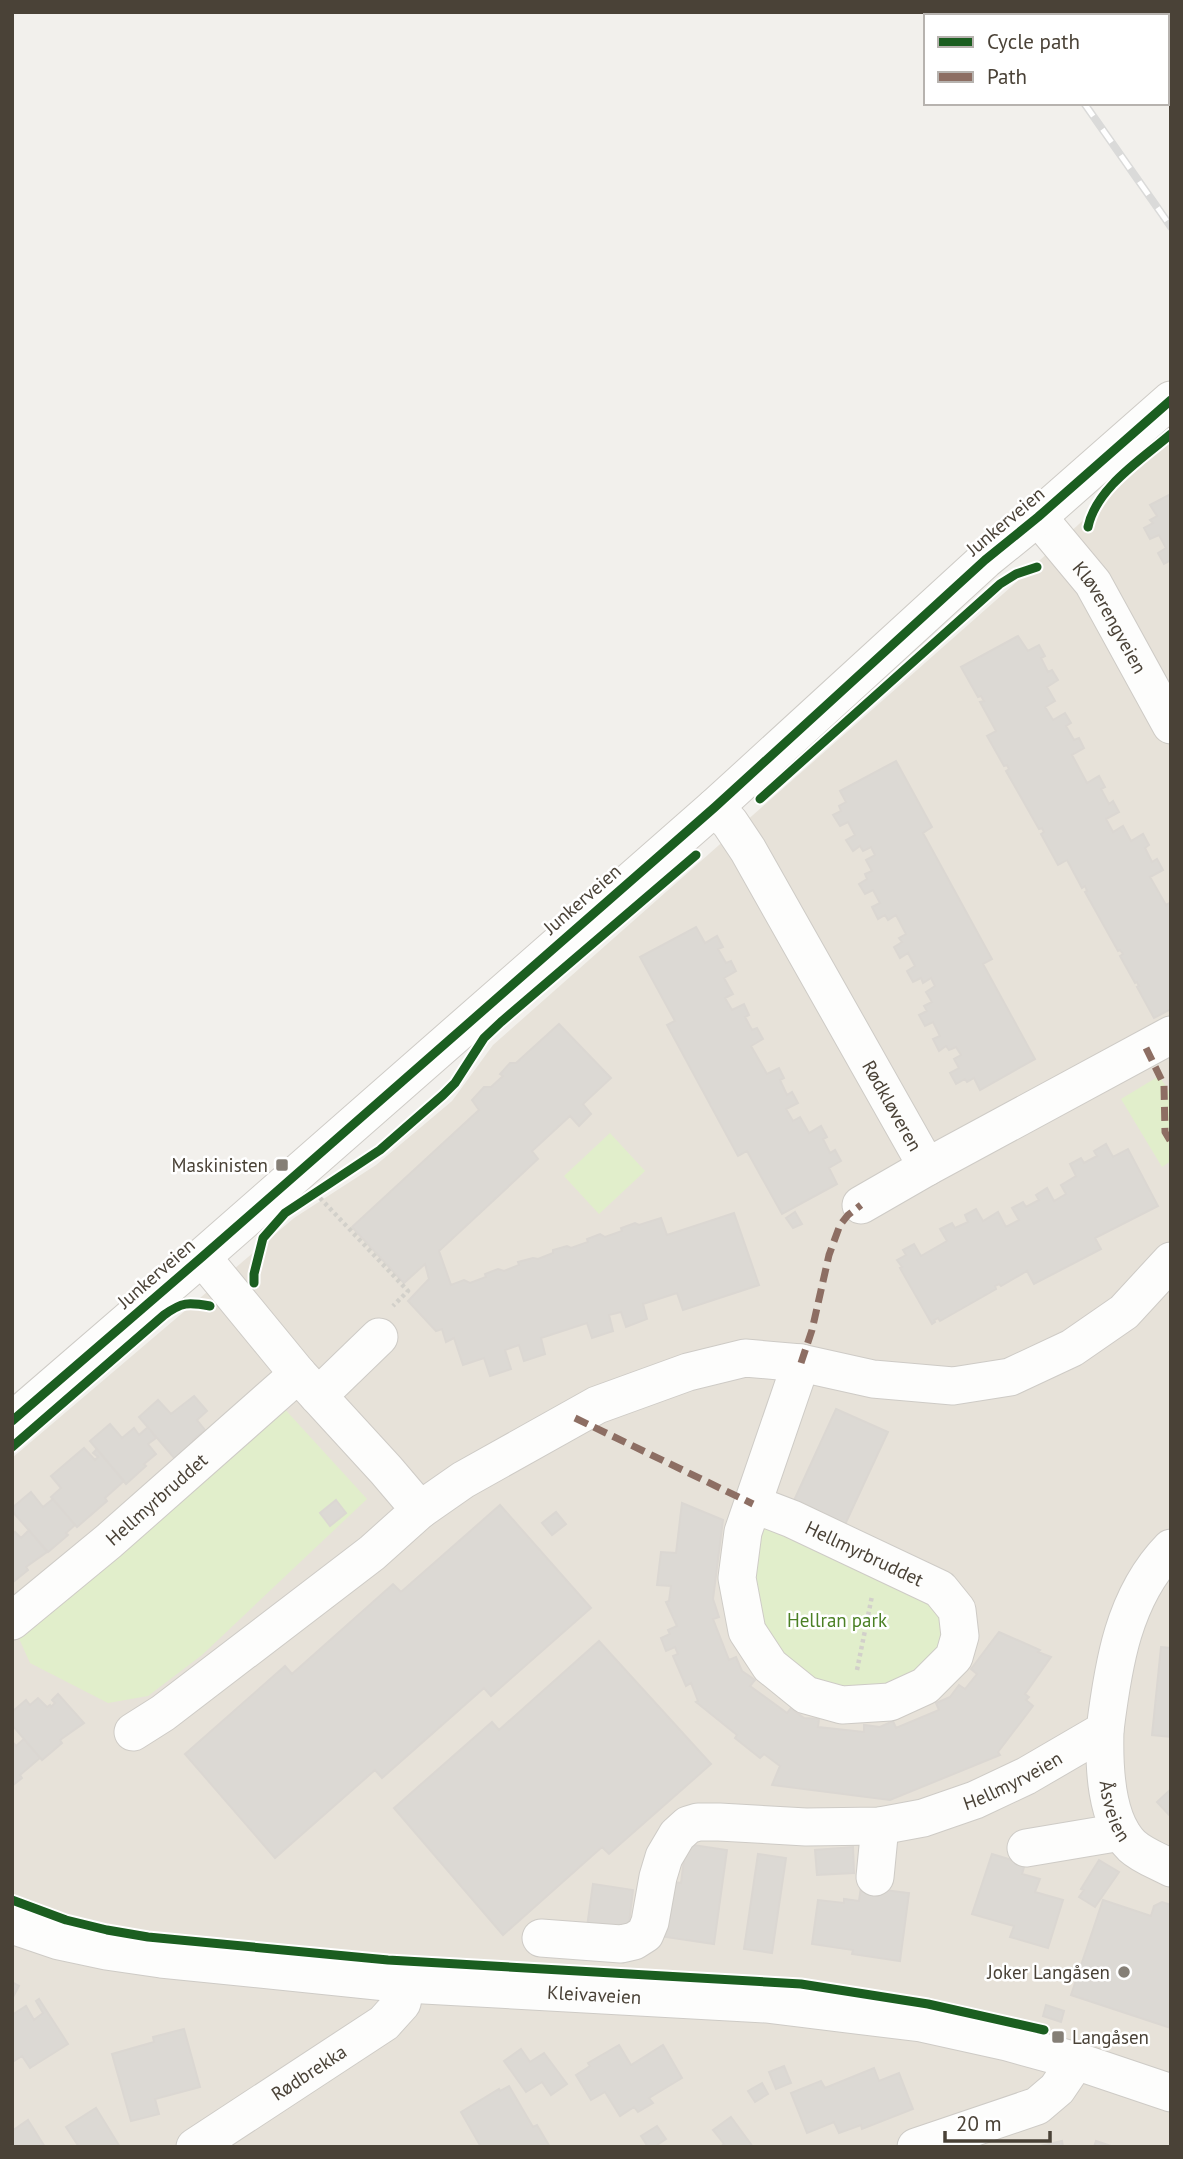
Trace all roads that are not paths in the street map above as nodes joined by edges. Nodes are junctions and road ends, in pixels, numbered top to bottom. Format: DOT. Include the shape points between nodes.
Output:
graph roads {
  1 [pos="1171,400"];
  2 [pos="1038,517"];
  3 [pos="1171,725"];
  4 [pos="715,807"];
  5 [pos="1171,1035"];
  6 [pos="926,1167"];
  7 [pos="861,1205"];
  8 [pos="202,1257"];
  9 [pos="1171,1261"];
  10 [pos="384,1323"];
  11 [pos="801,1363"];
  12 [pos="308,1385"];
  13 [pos="12,1421"];
  14 [pos="753,1504"];
  15 [pos="420,1510"];
  16 [pos="1171,1548"];
  17 [pos="12,1621"];
  18 [pos="1105,1730"];
  19 [pos="133,1732"];
  20 [pos="880,1826"];
  21 [pos="1121,1832"];
  22 [pos="1026,1848"];
  23 [pos="1171,1868"];
  24 [pos="875,1877"];
  25 [pos="12,1925"];
  26 [pos="541,1938"];
  27 [pos="406,1984"];
  28 [pos="1076,2062"];
  29 [pos="1171,2093"];
  30 [pos="195,2147"];
  31 [pos="916,2147"];
  1 -- 2 [label="street, Junkerveien"];
  2 -- 3 [label="street, Kløverengveien" via="1093,583"];
  2 -- 4 [label="street, Junkerveien"];
  4 -- 6 [label="street, Rødkløveren" via="747,850"];
  4 -- 8 [label="street, Junkerveien"];
  5 -- 6 [label="street, Rødkløveren"];
  6 -- 7 [label="street"];
  8 -- 12 [label="street"];
  8 -- 13 [label="street, Junkerveien"];
  9 -- 11 [label="street" via="1124,1312 1072,1348 1010,1377 953,1386 873,1379"];
  10 -- 12 [label="street, Hellmyrbruddet"];
  11 -- 14 [label="street, Hellmyrbruddet"];
  11 -- 15 [label="street" via="745,1359 688,1373 597,1405 463,1480"];
  12 -- 15 [label="street"];
  12 -- 17 [label="street, Hellmyrbruddet"];
  14 -- 14 [label="street, Hellmyrbruddet" via="743,1532 737,1578 747,1631 770,1666 806,1695 842,1705 890,1702 925,1686 954,1657 960,1636 957,1610 940,1589"];
  15 -- 19 [label="street" via="340,1578"];
  16 -- 18 [label="street" via="1143,1587 1125,1625 1113,1668"];
  18 -- 20 [label="street, Hellmyrveien" via="975,1800 923,1818"];
  18 -- 21 [label="street, Åsveien" via="1107,1786"];
  20 -- 24 [label="street"];
  20 -- 26 [label="street, Hellmyrveien" via="688,1825 664,1857 645,1934 621,1944"];
  21 -- 22 [label="street"];
  21 -- 23 [label="street, Åsveien" via="1132,1845"];
  25 -- 27 [label="street, Kleivaveien" via="117,1953"];
  27 -- 28 [label="street, Kleivaveien" via="842,2012 1007,2042"];
  27 -- 30 [label="street, Rødbrekka" via="402,2003 384,2023"];
  28 -- 29 [label="street, Kleivaveien"];
  28 -- 31 [label="street" via="1057,2089 1037,2106"];
}
